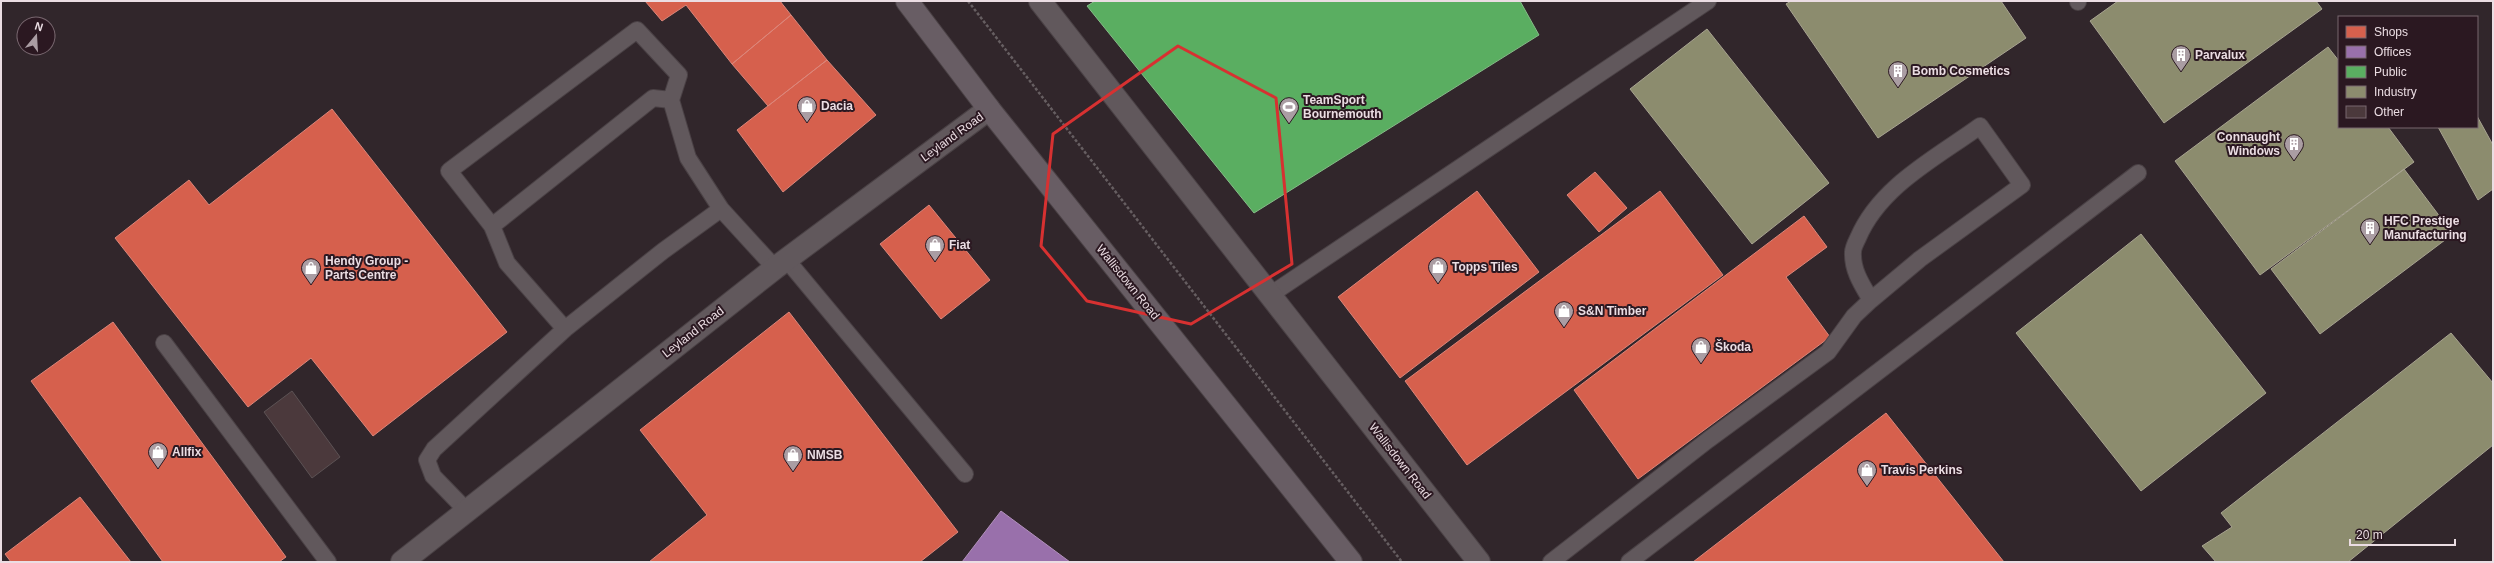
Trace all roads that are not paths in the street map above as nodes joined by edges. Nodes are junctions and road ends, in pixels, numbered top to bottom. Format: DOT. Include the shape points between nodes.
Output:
graph roads {
  1 [pos="907,1"];
  2 [pos="1040,1"];
  3 [pos="1708,1"];
  4 [pos="671,100"];
  5 [pos="990,109"];
  6 [pos="2138,174"];
  7 [pos="721,209"];
  8 [pos="492,226"];
  9 [pos="780,264"];
  10 [pos="1270,295"];
  11 [pos="1870,300"];
  12 [pos="565,329"];
  13 [pos="164,343"];
  14 [pos="965,474"];
  15 [pos="467,511"];
  16 [pos="328,562"];
  17 [pos="402,562"];
  18 [pos="1351,562"];
  19 [pos="1479,562"];
  20 [pos="1551,562"];
  21 [pos="1629,562"];
  1 -- 5 [label="main road, Wallisdown Road"];
  2 -- 10 [label="street, Wallisdown Road"];
  3 -- 10 [label="lane"];
  4 -- 7 [label="lane" via="688,158"];
  4 -- 8 [label="lane" via="653,98"];
  4 -- 8 [label="lane" via="680,75 637,30 449,171"];
  5 -- 9 [label="street, Leyland Road"];
  5 -- 18 [label="main road, Wallisdown Road"];
  6 -- 21 [label="lane"];
  7 -- 9 [label="lane"];
  7 -- 12 [label="lane" via="663,251"];
  8 -- 12 [label="lane" via="507,263"];
  9 -- 14 [label="lane"];
  9 -- 15 [label="street, Leyland Road"];
  10 -- 19 [label="street, Wallisdown Road"];
  11 -- 11 [label="lane" via="1920,259 2022,185 1980,126 1891,191 1874,209 1853,251 1855,271"];
  11 -- 20 [label="lane" via="1854,316 1828,352 1708,440"];
  12 -- 15 [label="lane" via="434,449 427,460 433,476"];
  13 -- 16 [label="lane"];
  15 -- 17 [label="street, Leyland Road"];
}
